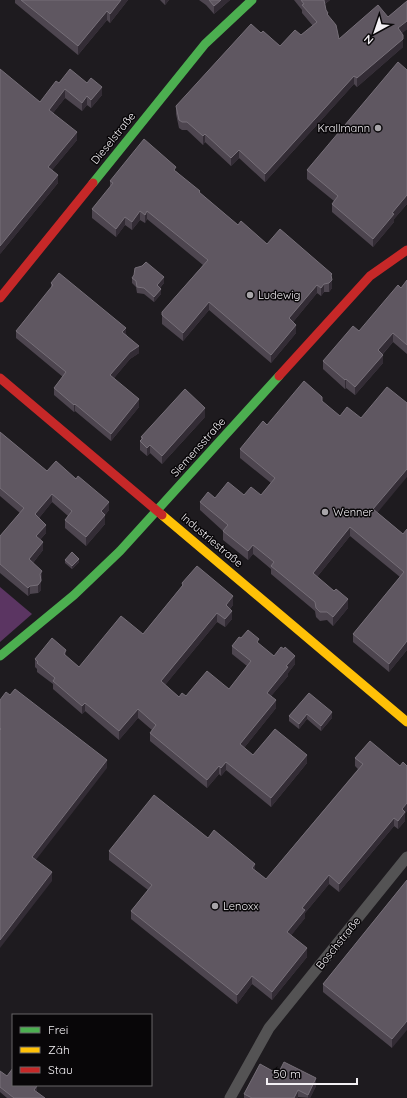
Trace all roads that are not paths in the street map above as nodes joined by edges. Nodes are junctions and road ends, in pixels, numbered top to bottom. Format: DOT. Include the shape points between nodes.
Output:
graph roads {
  1 [pos="252,0"];
  2 [pos="407,250"];
  3 [pos="0,298"];
  4 [pos="0,378"];
  5 [pos="157,510"];
  6 [pos="0,656"];
  7 [pos="407,722"];
  8 [pos="407,857"];
  9 [pos="230,1098"];
  1 -- 3 [label="street, Dieselstraße" via="205,44"];
  2 -- 5 [label="street, Siemensstraße" via="370,276"];
  4 -- 5 [label="street, Industriestraße"];
  5 -- 6 [label="street, Siemensstraße" via="74,596"];
  5 -- 7 [label="street, Industriestraße"];
  8 -- 9 [label="street, Boschstraße" via="269,1028"];
}
